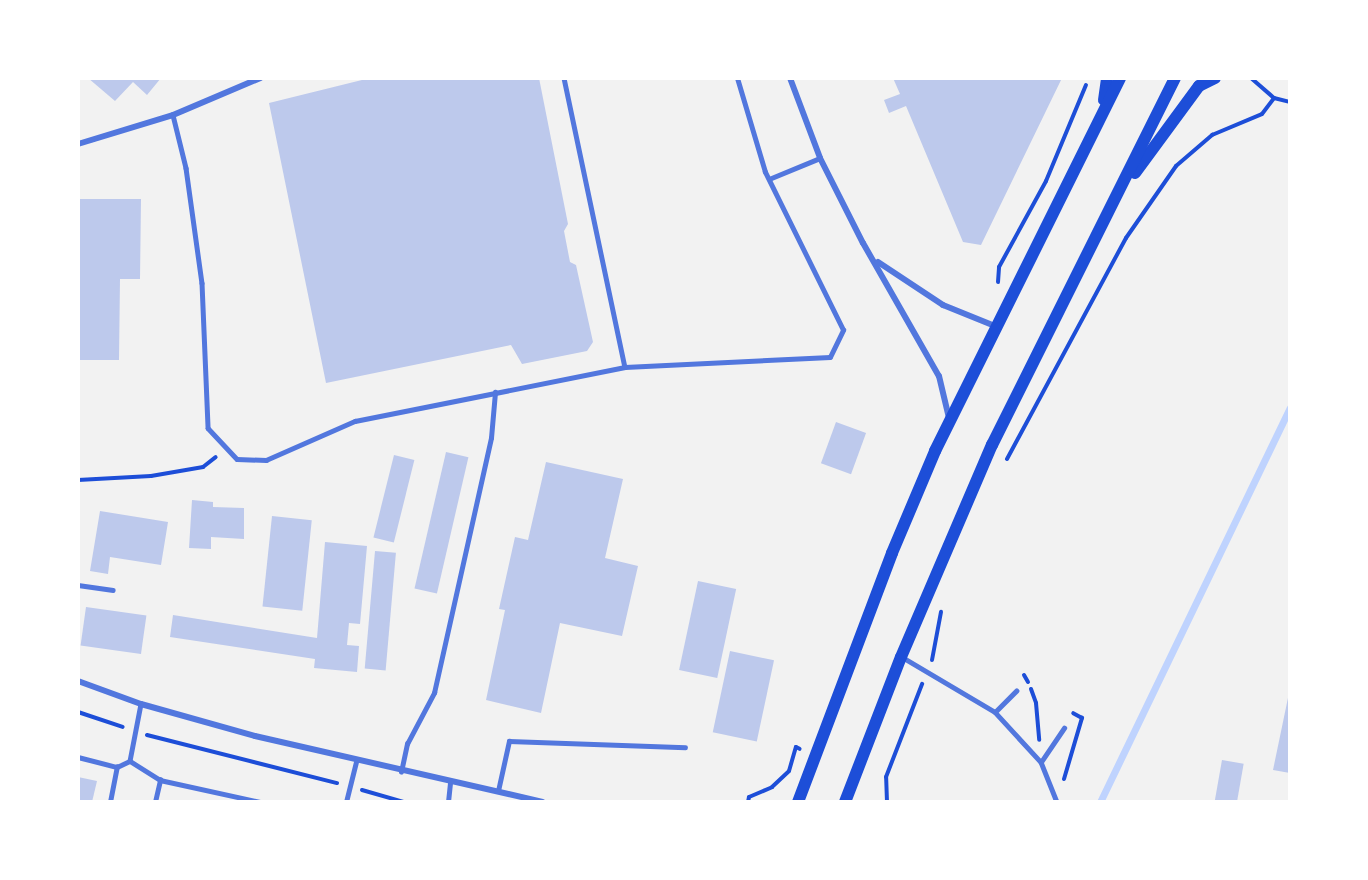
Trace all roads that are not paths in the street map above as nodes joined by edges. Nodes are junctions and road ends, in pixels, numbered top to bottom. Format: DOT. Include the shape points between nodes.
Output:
graph roads {
  1 [pos="260,78"];
  2 [pos="564,78"];
  3 [pos="737,78"];
  4 [pos="790,78"];
  5 [pos="1107,78"];
  6 [pos="1120,78"];
  7 [pos="1175,78"];
  8 [pos="1215,78"];
  9 [pos="1103,107"];
  10 [pos="173,115"];
  11 [pos="78,144"];
  12 [pos="820,158"];
  13 [pos="769,179"];
  14 [pos="1116,198"];
  15 [pos="875,260"];
  16 [pos="995,326"];
  17 [pos="625,367"];
  18 [pos="495,392"];
  19 [pos="949,420"];
  20 [pos="78,585"];
  21 [pos="113,590"];
  22 [pos="901,657"];
  23 [pos="78,681"];
  24 [pos="1016,691"];
  25 [pos="141,704"];
  26 [pos="995,712"];
  27 [pos="1064,728"];
  28 [pos="685,747"];
  29 [pos="78,757"];
  30 [pos="130,761"];
  31 [pos="356,762"];
  32 [pos="1041,762"];
  33 [pos="117,766"];
  34 [pos="400,772"];
  35 [pos="160,780"];
  36 [pos="450,782"];
  37 [pos="498,791"];
  38 [pos="1057,801"];
  39 [pos="110,802"];
  40 [pos="155,802"];
  41 [pos="260,802"];
  42 [pos="346,802"];
  43 [pos="448,802"];
  44 [pos="543,802"];
  45 [pos="798,802"];
  46 [pos="845,802"];
  1 -- 10 [label="street"];
  2 -- 17 [label="lane"];
  3 -- 13 [label="lane"];
  4 -- 12 [label="street"];
  5 -- 9 [label="main road"];
  6 -- 9 [label="main road"];
  7 -- 14 [label="main road"];
  8 -- 14 [label="main road" via="1199,86"];
  9 -- 16 [label="main road"];
  10 -- 11 [label="street"];
  10 -- 18 [label="lane" via="186,168 202,283 208,428 226,450 237,459 266,460 355,421"];
  12 -- 13 [label="lane"];
  12 -- 15 [label="street"];
  13 -- 17 [label="lane" via="843,330 830,357"];
  14 -- 22 [label="main road" via="992,445"];
  15 -- 16 [label="street" via="943,305"];
  15 -- 19 [label="street" via="939,376"];
  16 -- 19 [label="main road"];
  17 -- 18 [label="lane"];
  18 -- 34 [label="lane" via="491,438 434,693 407,744"];
  19 -- 45 [label="main road" via="892,553"];
  20 -- 21 [label="lane"];
  22 -- 26 [label="lane"];
  22 -- 46 [label="main road"];
  23 -- 25 [label="street"];
  24 -- 26 [label="lane"];
  25 -- 30 [label="lane"];
  25 -- 31 [label="street"];
  26 -- 32 [label="lane"];
  27 -- 32 [label="lane"];
  28 -- 37 [label="lane" via="509,741"];
  29 -- 33 [label="lane"];
  30 -- 33 [label="lane"];
  30 -- 35 [label="lane"];
  31 -- 34 [label="street"];
  31 -- 42 [label="lane"];
  32 -- 38 [label="lane"];
  33 -- 39 [label="lane"];
  34 -- 36 [label="street"];
  35 -- 40 [label="lane"];
  35 -- 41 [label="lane"];
  36 -- 37 [label="street"];
  36 -- 43 [label="lane"];
  37 -- 44 [label="street"];
}
